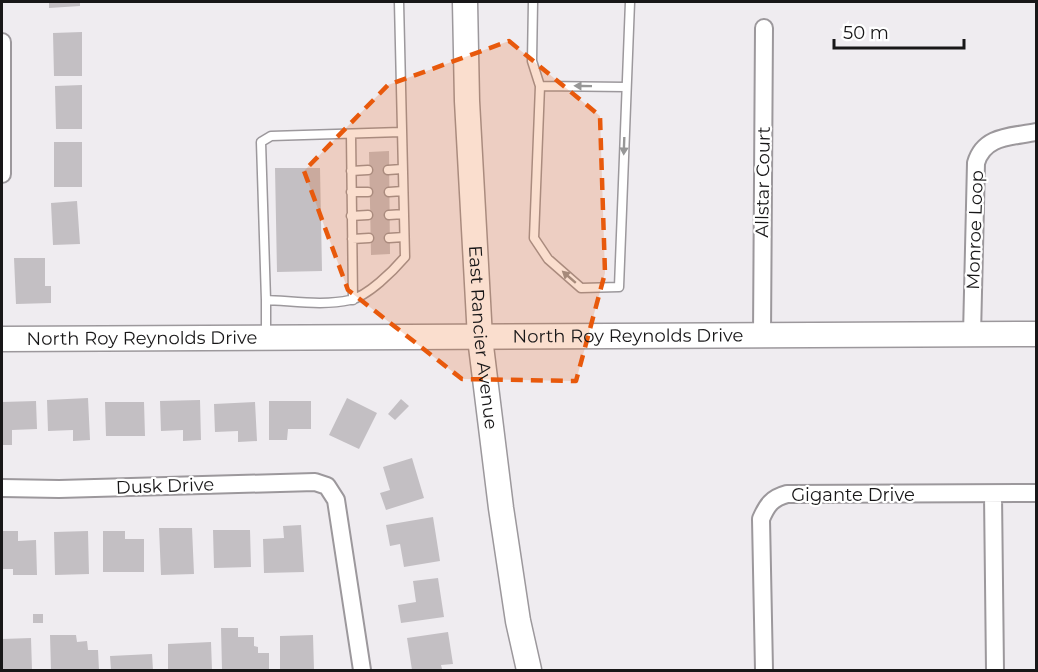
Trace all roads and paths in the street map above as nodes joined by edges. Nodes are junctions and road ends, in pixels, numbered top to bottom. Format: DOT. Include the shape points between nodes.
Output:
graph roads {
  1 [pos="399,2"];
  2 [pos="465,2"];
  3 [pos="532,2"];
  4 [pos="630,2"];
  5 [pos="764,28"];
  6 [pos="2,42"];
  7 [pos="540,86"];
  8 [pos="626,87"];
  9 [pos="2,90"];
  10 [pos="401,132"];
  11 [pos="1036,132"];
  12 [pos="351,134"];
  13 [pos="402,169"];
  14 [pos="368,170"];
  15 [pos="388,170"];
  16 [pos="351,171"];
  17 [pos="2,174"];
  18 [pos="403,191"];
  19 [pos="351,192"];
  20 [pos="368,192"];
  21 [pos="388,192"];
  22 [pos="389,214"];
  23 [pos="404,214"];
  24 [pos="368,215"];
  25 [pos="351,216"];
  26 [pos="404,237"];
  27 [pos="369,238"];
  28 [pos="389,238"];
  29 [pos="352,239"];
  30 [pos="266,300"];
  31 [pos="353,300"];
  32 [pos="1036,334"];
  33 [pos="762,335"];
  34 [pos="972,335"];
  35 [pos="480,338"];
  36 [pos="2,339"];
  37 [pos="266,339"];
  38 [pos="2,488"];
  39 [pos="1036,493"];
  40 [pos="993,494"];
  41 [pos="362,670"];
  42 [pos="529,670"];
  43 [pos="764,670"];
  44 [pos="995,670"];
  1 -- 10 [label="lane"];
  2 -- 35 [label="street, East Rancier Avenue"];
  3 -- 7 [label="lane" via="532,61"];
  4 -- 8 [label="lane"];
  5 -- 33 [label="street, Allstar Court"];
  6 -- 9 [label="street"];
  8 -- 7 [label="lane, one-way"];
  8 -- 7 [label="lane, one-way" via="619,286 581,288 548,259 534,238"];
  9 -- 17 [label="street"];
  10 -- 12 [label="lane"];
  10 -- 13 [label="lane"];
  11 -- 34 [label="street, Monroe Loop" via="988,142 979,152"];
  12 -- 16 [label="lane"];
  12 -- 30 [label="lane" via="271,136 261,142"];
  13 -- 15 [label="lane"];
  13 -- 18 [label="lane"];
  14 -- 16 [label="lane"];
  16 -- 19 [label="lane"];
  18 -- 21 [label="lane"];
  18 -- 23 [label="lane"];
  19 -- 20 [label="lane"];
  19 -- 25 [label="lane"];
  22 -- 23 [label="lane"];
  23 -- 26 [label="lane"];
  24 -- 25 [label="lane"];
  25 -- 29 [label="lane"];
  26 -- 28 [label="lane"];
  26 -- 31 [label="lane" via="405,257"];
  27 -- 29 [label="lane"];
  29 -- 31 [label="lane"];
  30 -- 31 [label="lane"];
  30 -- 37 [label="lane"];
  32 -- 34 [label="street, North Roy Reynolds Drive"];
  33 -- 34 [label="street, North Roy Reynolds Drive"];
  33 -- 35 [label="street, North Roy Reynolds Drive"];
  35 -- 37 [label="street, North Roy Reynolds Drive"];
  35 -- 42 [label="street, East Rancier Avenue" via="501,508"];
  36 -- 37 [label="street, North Roy Reynolds Drive"];
  38 -- 41 [label="street, Dusk Drive" via="315,482 327,486 336,500"];
  39 -- 40 [label="street, Gigante Drive"];
  40 -- 43 [label="street, Gigante Drive" via="776,497 761,519"];
  40 -- 44 [label="street"];
}
